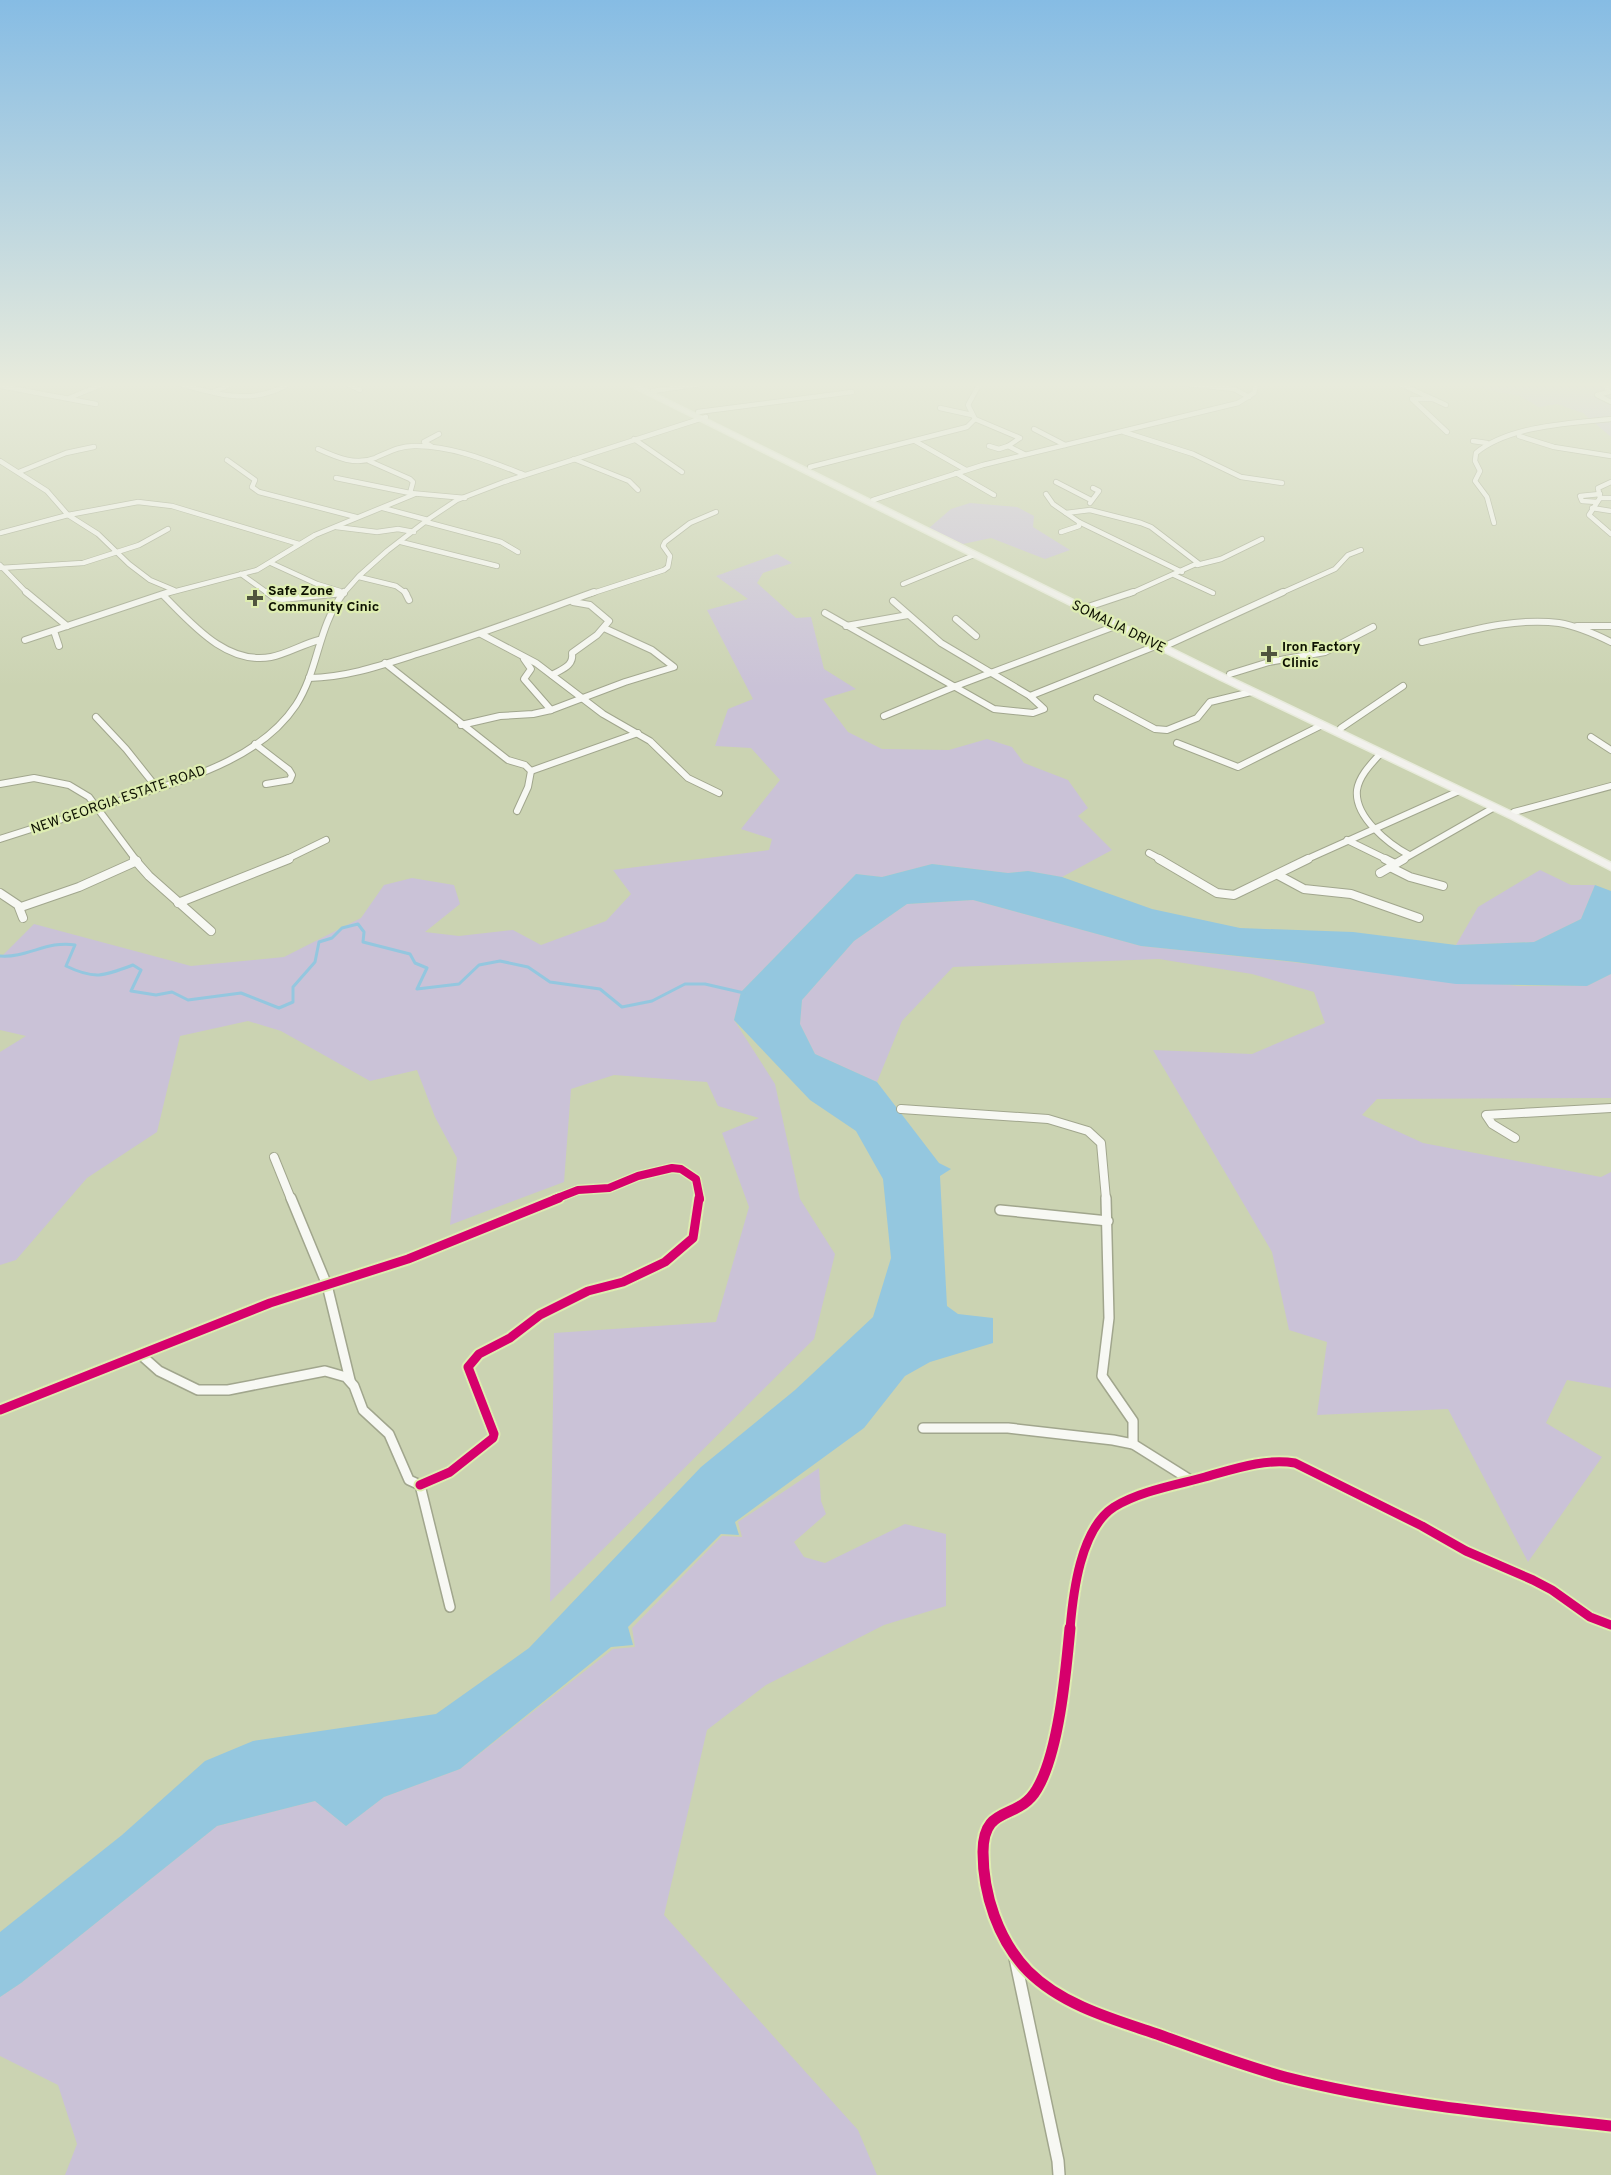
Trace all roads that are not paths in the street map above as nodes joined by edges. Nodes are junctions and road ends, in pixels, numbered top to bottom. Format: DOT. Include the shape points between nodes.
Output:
graph roads {
  1 [pos="37,484"];
  2 [pos="253,484"];
  3 [pos="367,484"];
  4 [pos="413,484"];
  5 [pos="500,484"];
  6 [pos="633,484"];
  7 [pos="836,484"];
  8 [pos="843,484"];
  9 [pos="921,484"];
  10 [pos="976,484"];
  11 [pos="1061,484"];
  12 [pos="1478,484"];
  13 [pos="1604,484"];
  14 [pos="1094,488"];
  15 [pos="639,490"];
  16 [pos="412,494"];
  17 [pos="1046,494"];
  18 [pos="994,495"];
  19 [pos="465,498"];
  20 [pos="1599,498"];
  21 [pos="1611,498"];
  22 [pos="873,500"];
  23 [pos="1091,500"];
  24 [pos="382,507"];
  25 [pos="1592,508"];
  26 [pos="1090,510"];
  27 [pos="1611,511"];
  28 [pos="716,512"];
  29 [pos="1066,513"];
  30 [pos="68,515"];
  31 [pos="357,517"];
  32 [pos="427,521"];
  33 [pos="1079,522"];
  34 [pos="1494,523"];
  35 [pos="336,527"];
  36 [pos="168,529"];
  37 [pos="414,532"];
  38 [pos="1061,532"];
  39 [pos="0,533"];
  40 [pos="1611,534"];
  41 [pos="1262,539"];
  42 [pos="401,542"];
  43 [pos="299,544"];
  44 [pos="1361,550"];
  45 [pos="518,552"];
  46 [pos="117,553"];
  47 [pos="974,555"];
  48 [pos="271,563"];
  49 [pos="1197,565"];
  50 [pos="496,566"];
  51 [pos="1,567"];
  52 [pos="1182,572"];
  53 [pos="242,574"];
  54 [pos="1174,575"];
  55 [pos="359,577"];
  56 [pos="903,584"];
  57 [pos="176,590"];
  58 [pos="344,593"];
  59 [pos="1213,593"];
  60 [pos="163,595"];
  61 [pos="409,600"];
  62 [pos="893,601"];
  63 [pos="569,602"];
  64 [pos="1091,606"];
  65 [pos="825,613"];
  66 [pos="908,615"];
  67 [pos="957,619"];
  68 [pos="1118,625"];
  69 [pos="67,626"];
  70 [pos="846,626"];
  71 [pos="1572,626"];
  72 [pos="1611,626"];
  73 [pos="1373,627"];
  74 [pos="604,628"];
  75 [pos="54,632"];
  76 [pos="481,634"];
  77 [pos="976,636"];
  78 [pos="25,640"];
  79 [pos="319,640"];
  80 [pos="1422,642"];
  81 [pos="1611,642"];
  82 [pos="59,646"];
  83 [pos="1163,646"];
  84 [pos="521,656"];
  85 [pos="385,663"];
  86 [pos="990,674"];
  87 [pos="1230,674"];
  88 [pos="552,675"];
  89 [pos="309,678"];
  90 [pos="956,686"];
  91 [pos="1403,686"];
  92 [pos="1251,692"];
  93 [pos="1030,696"];
  94 [pos="1097,698"];
  95 [pos="582,700"];
  96 [pos="551,710"];
  97 [pos="884,716"];
  98 [pos="96,717"];
  99 [pos="461,725"];
  100 [pos="1322,725"];
  101 [pos="1341,728"];
  102 [pos="638,733"];
  103 [pos="1591,737"];
  104 [pos="1177,743"];
  105 [pos="255,744"];
  106 [pos="1611,750"];
  107 [pos="1380,754"];
  108 [pos="531,771"];
  109 [pos="0,784"];
  110 [pos="266,784"];
  111 [pos="1611,786"];
  112 [pos="157,789"];
  113 [pos="1459,791"];
  114 [pos="719,793"];
  115 [pos="98,808"];
  116 [pos="1493,808"];
  117 [pos="517,811"];
  118 [pos="1514,812"];
  119 [pos="1374,828"];
  120 [pos="0,839"];
  121 [pos="326,840"];
  122 [pos="1347,840"];
  123 [pos="1149,853"];
  124 [pos="1409,855"];
  125 [pos="1611,860"];
  126 [pos="137,861"];
  127 [pos="1392,866"];
  128 [pos="1611,867"];
  129 [pos="1380,873"];
  130 [pos="1278,875"];
  131 [pos="1443,886"];
  132 [pos="0,892"];
  133 [pos="178,903"];
  134 [pos="21,907"];
  135 [pos="23,918"];
  136 [pos="1419,918"];
  137 [pos="211,931"];
  138 [pos="901,1108"];
  139 [pos="1611,1108"];
  140 [pos="1515,1138"];
  141 [pos="274,1157"];
  142 [pos="1000,1210"];
  143 [pos="1108,1221"];
  144 [pos="327,1286"];
  145 [pos="141,1355"];
  146 [pos="350,1380"];
  147 [pos="0,1410"];
  148 [pos="923,1428"];
  149 [pos="1133,1444"];
  150 [pos="1192,1481"];
  151 [pos="420,1485"];
  152 [pos="450,1607"];
  153 [pos="1611,1625"];
  154 [pos="1014,1956"];
  155 [pos="1611,2126"];
  156 [pos="1059,2175"];
  1 -- 30 [label="street"];
  2 -- 31 [label="street" via="252,488 259,492"];
  3 -- 16 [label="street"];
  4 -- 16 [label="street"];
  5 -- 19 [label="street, NEW GEORGIA ESTATE ROAD"];
  6 -- 15 [label="street"];
  7 -- 47 [label="main road, SOMALIA DRIVE"];
  8 -- 22 [label="main road, SOMALIA DRIVE"];
  9 -- 22 [label="street"];
  10 -- 18 [label="street"];
  11 -- 23 [label="street"];
  12 -- 34 [label="street" via="1487,493"];
  13 -- 20 [label="street" via="1599,486"];
  14 -- 23 [label="street" via="1099,491"];
  16 -- 19 [label="street"];
  16 -- 24 [label="street"];
  17 -- 29 [label="street"];
  19 -- 32 [label="street, NEW GEORGIA ESTATE ROAD"];
  20 -- 21 [label="street"];
  20 -- 25 [label="street"];
  22 -- 64 [label="main road, SOMALIA DRIVE"];
  23 -- 26 [label="street"];
  24 -- 31 [label="street"];
  24 -- 32 [label="street"];
  25 -- 27 [label="street"];
  25 -- 40 [label="street" via="1590,519"];
  26 -- 29 [label="street"];
  26 -- 49 [label="street" via="1151,527 1197,561"];
  28 -- 63 [label="street" via="690,523 665,542 669,567"];
  29 -- 33 [label="street"];
  30 -- 39 [label="street"];
  30 -- 43 [label="street" via="138,502 160,503"];
  30 -- 46 [label="street" via="98,534"];
  31 -- 35 [label="street"];
  32 -- 37 [label="street, NEW GEORGIA ESTATE ROAD"];
  32 -- 45 [label="street" via="501,542"];
  33 -- 38 [label="street" via="1076,528"];
  33 -- 52 [label="street"];
  35 -- 37 [label="street"];
  35 -- 43 [label="street"];
  36 -- 46 [label="street"];
  37 -- 42 [label="street, NEW GEORGIA ESTATE ROAD"];
  41 -- 49 [label="street" via="1221,559"];
  42 -- 50 [label="street"];
  42 -- 55 [label="street, NEW GEORGIA ESTATE ROAD"];
  43 -- 48 [label="street"];
  44 -- 83 [label="street" via="1348,555 1335,569"];
  46 -- 51 [label="street" via="77,564"];
  46 -- 57 [label="street" via="150,580"];
  47 -- 56 [label="street"];
  47 -- 68 [label="main road, SOMALIA DRIVE"];
  48 -- 53 [label="street"];
  48 -- 58 [label="street"];
  49 -- 52 [label="street"];
  51 -- 69 [label="street"];
  52 -- 54 [label="street"];
  53 -- 57 [label="street"];
  53 -- 58 [label="street" via="282,600"];
  54 -- 59 [label="street"];
  54 -- 64 [label="street"];
  55 -- 58 [label="street, NEW GEORGIA ESTATE ROAD"];
  55 -- 61 [label="street" via="396,586 408,594"];
  57 -- 60 [label="street"];
  58 -- 79 [label="street, NEW GEORGIA ESTATE ROAD"];
  60 -- 69 [label="street"];
  60 -- 79 [label="street" via="223,649 263,658"];
  62 -- 66 [label="street"];
  63 -- 74 [label="street" via="595,608 609,621"];
  63 -- 76 [label="street"];
  64 -- 83 [label="main road, SOMALIA DRIVE"];
  65 -- 70 [label="street"];
  66 -- 70 [label="street"];
  66 -- 86 [label="street" via="941,643"];
  67 -- 77 [label="street"];
  68 -- 83 [label="main road, SOMALIA DRIVE"];
  68 -- 86 [label="street"];
  69 -- 75 [label="street"];
  70 -- 90 [label="street"];
  71 -- 72 [label="street"];
  71 -- 80 [label="street" via="1534,622"];
  71 -- 81 [label="street"];
  73 -- 87 [label="street" via="1325,652"];
  74 -- 88 [label="street" via="572,654 570,665"];
  74 -- 95 [label="street" via="652,651 674,667"];
  75 -- 78 [label="street"];
  75 -- 82 [label="street"];
  76 -- 84 [label="street"];
  76 -- 85 [label="street"];
  79 -- 89 [label="street, NEW GEORGIA ESTATE ROAD"];
  83 -- 87 [label="main road, SOMALIA DRIVE"];
  83 -- 92 [label="main road, SOMALIA DRIVE"];
  83 -- 93 [label="street"];
  84 -- 88 [label="street"];
  84 -- 96 [label="street" via="531,669 524,679"];
  85 -- 89 [label="street" via="339,677"];
  85 -- 99 [label="street"];
  86 -- 90 [label="street"];
  86 -- 93 [label="street"];
  87 -- 101 [label="main road, SOMALIA DRIVE"];
  88 -- 95 [label="street"];
  89 -- 105 [label="street, NEW GEORGIA ESTATE ROAD" via="289,714"];
  90 -- 93 [label="street" via="994,709 1033,713 1044,709"];
  90 -- 97 [label="street"];
  91 -- 101 [label="street"];
  92 -- 94 [label="street" via="1210,702 1197,718 1167,730 1155,729"];
  92 -- 100 [label="main road, SOMALIA DRIVE"];
  95 -- 96 [label="street"];
  95 -- 102 [label="street"];
  96 -- 99 [label="street"];
  98 -- 112 [label="street"];
  99 -- 108 [label="street" via="508,760"];
  100 -- 104 [label="street" via="1238,766"];
  100 -- 107 [label="main road, SOMALIA DRIVE"];
  101 -- 118 [label="main road, SOMALIA DRIVE"];
  102 -- 108 [label="street"];
  102 -- 114 [label="street" via="688,778"];
  103 -- 106 [label="street"];
  105 -- 110 [label="street" via="292,775 283,783"];
  105 -- 112 [label="street, NEW GEORGIA ESTATE ROAD" via="210,768"];
  107 -- 113 [label="main road, SOMALIA DRIVE"];
  107 -- 119 [label="street" via="1356,793"];
  108 -- 117 [label="street" via="529,788"];
  109 -- 115 [label="street" via="34,778 58,781 79,790"];
  111 -- 118 [label="street"];
  112 -- 115 [label="street, NEW GEORGIA ESTATE ROAD"];
  113 -- 116 [label="main road, SOMALIA DRIVE"];
  113 -- 119 [label="street"];
  115 -- 120 [label="street, NEW GEORGIA ESTATE ROAD"];
  115 -- 126 [label="street"];
  116 -- 124 [label="street"];
  116 -- 128 [label="main road, SOMALIA DRIVE"];
  118 -- 125 [label="main road, SOMALIA DRIVE"];
  119 -- 122 [label="street"];
  119 -- 124 [label="street" via="1397,850"];
  121 -- 133 [label="street"];
  122 -- 127 [label="street"];
  122 -- 130 [label="street"];
  123 -- 130 [label="street" via="1226,896"];
  124 -- 127 [label="street"];
  126 -- 133 [label="street"];
  126 -- 134 [label="street"];
  127 -- 129 [label="street"];
  127 -- 131 [label="street" via="1410,877"];
  130 -- 136 [label="street" via="1304,890 1351,894"];
  132 -- 134 [label="street"];
  133 -- 137 [label="street"];
  134 -- 135 [label="street"];
  138 -- 143 [label="street" via="1048,1119 1088,1131 1101,1143"];
  139 -- 140 [label="street" via="1486,1114 1492,1124"];
  141 -- 144 [label="street"];
  142 -- 143 [label="street"];
  143 -- 149 [label="street" via="1109,1318 1102,1376 1133,1421"];
  144 -- 145 [label="street" via="270,1303"];
  144 -- 146 [label="street"];
  144 -- 151 [label="street" via="408,1259 578,1190 609,1188 672,1167 696,1179 700,1201 693,1238 677,1253 623,1282 588,1291 547,1311 470,1363 468,1367 493,1438 454,1470"];
  145 -- 146 [label="street" via="159,1371 198,1390 228,1390 325,1371"];
  145 -- 147 [label="street"];
  146 -- 151 [label="street" via="363,1410 389,1434 409,1480"];
  148 -- 149 [label="street" via="1008,1428"];
  149 -- 150 [label="street"];
  150 -- 153 [label="street" via="1274,1461 1306,1466 1466,1551 1543,1585 1590,1617"];
  150 -- 154 [label="street" via="1113,1506 1079,1559 1061,1699 1045,1770 1036,1792 1024,1806 994,1817 984,1840 985,1886"];
  151 -- 152 [label="street"];
  154 -- 155 [label="street" via="1046,1986 1076,2006 1244,2065 1302,2081 1379,2095"];
  154 -- 156 [label="street"];
}
